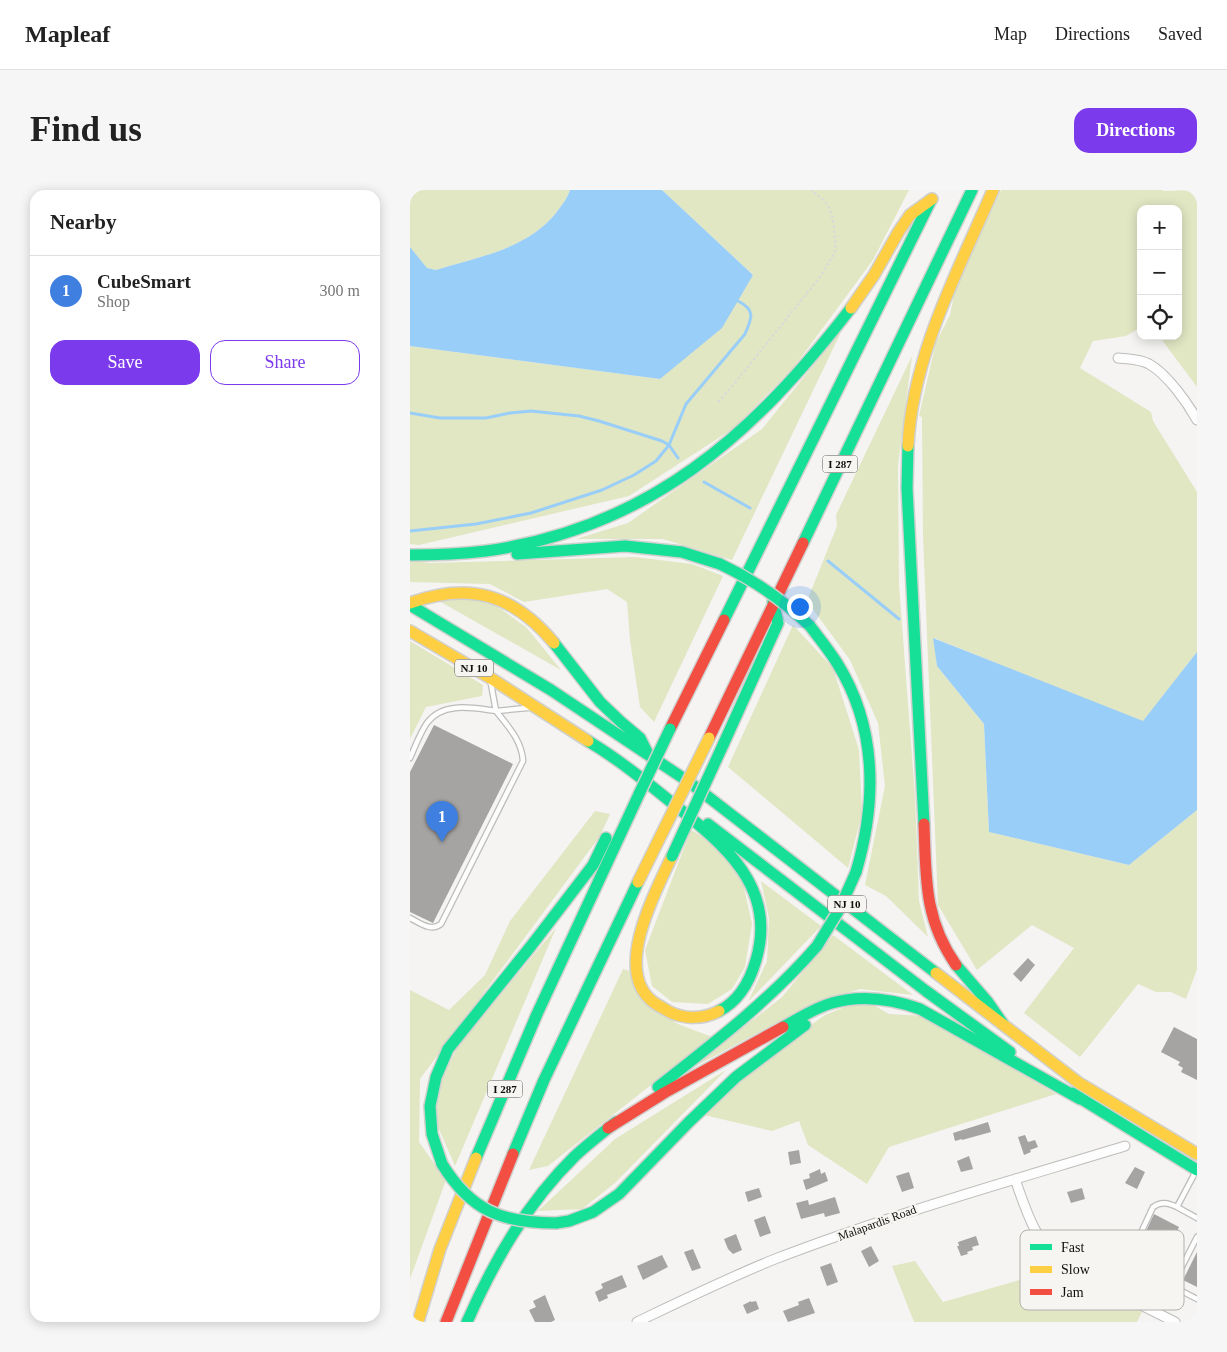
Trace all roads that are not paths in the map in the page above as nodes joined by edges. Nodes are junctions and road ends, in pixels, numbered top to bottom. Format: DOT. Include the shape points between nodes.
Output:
graph roads {
  1 [pos="972,190"];
  2 [pos="993,190"];
  3 [pos="934,195"];
  4 [pos="1118,358"];
  5 [pos="1197,420"];
  6 [pos="410,556"];
  7 [pos="773,602"];
  8 [pos="410,604"];
  9 [pos="410,631"];
  10 [pos="490,678"];
  11 [pos="536,706"];
  12 [pos="496,712"];
  13 [pos="648,754"];
  14 [pos="410,758"];
  15 [pos="627,766"];
  16 [pos="640,792"];
  17 [pos="410,918"];
  18 [pos="873,999"];
  19 [pos="1003,1024"];
  20 [pos="1080,1099"];
  21 [pos="608,1128"];
  22 [pos="1125,1146"];
  23 [pos="1197,1154"];
  24 [pos="1197,1169"];
  25 [pos="1015,1179"];
  26 [pos="1177,1208"];
  27 [pos="1197,1218"];
  28 [pos="1034,1230"];
  29 [pos="1142,1230"];
  30 [pos="1197,1237"];
  31 [pos="1184,1262"];
  32 [pos="1184,1290"];
  33 [pos="1197,1298"];
  34 [pos="1150,1310"];
  35 [pos="1160,1310"];
  36 [pos="1158,1314"];
  37 [pos="418,1322"];
  38 [pos="446,1322"];
  39 [pos="467,1322"];
  40 [pos="637,1322"];
  41 [pos="1175,1322"];
  1 -- 7 [label="main road, I 287"];
  2 -- 19 [label="main road" via="926,349 911,417 907,469 930,911 957,966 994,1008"];
  3 -- 6 [label="main road" via="911,213 869,283 821,347 744,427 695,469 637,505 554,537 455,553"];
  3 -- 16 [label="main road, I 287, bridge"];
  4 -- 5 [label="street" via="1148,364 1170,383"];
  6 -- 21 [label="main road, bridge" via="424,559 472,558 625,546 682,552 720,564 778,596 810,626 849,685 860,714 871,776 868,829 856,872 835,917 817,946 765,1001"];
  7 -- 15 [label="main road, bridge" via="778,622 723,745 672,856 635,951 637,973 647,995 660,1007 683,1016 717,1013 729,1006 752,975 761,933 756,898 746,874 720,844"];
  7 -- 38 [label="main road, I 287, bridge" via="544,1080 492,1201"];
  8 -- 13 [label="main road, NJ 10" via="572,702"];
  8 -- 13 [label="main road" via="441,592 473,592 504,602 531,618 598,699 642,739"];
  9 -- 10 [label="main road, NJ 10"];
  10 -- 11 [label="main road, NJ 10"];
  10 -- 12 [label="lane"];
  11 -- 12 [label="lane"];
  11 -- 15 [label="main road, NJ 10"];
  12 -- 14 [label="lane" via="459,707 444,710 427,723"];
  12 -- 17 [label="lane" via="511,730 524,761 442,924 430,928"];
  13 -- 19 [label="main road, NJ 10"];
  15 -- 20 [label="main road, NJ 10" via="696,814 980,1031"];
  16 -- 18 [label="main road, bridge" via="610,832 592,865 441,1061 434,1078 429,1114 431,1129 442,1164 462,1192 489,1212 537,1224 575,1219 593,1212 619,1194 736,1078 789,1036 836,1008"];
  16 -- 37 [label="main road, I 287" via="483,1140 444,1241"];
  18 -- 20 [label="main road" via="895,1001 920,1010"];
  18 -- 21 [label="main road" via="832,1002 816,1009 664,1093"];
  19 -- 23 [label="main road, NJ 10" via="1079,1083"];
  20 -- 24 [label="main road, NJ 10"];
  21 -- 39 [label="main road" via="569,1162 529,1209 497,1257"];
  22 -- 25 [label="street, Malapardis Road"];
  24 -- 26 [label="lane"];
  25 -- 28 [label="street"];
  25 -- 40 [label="street, Malapardis Road" via="923,1207 776,1259"];
  26 -- 27 [label="lane"];
  26 -- 29 [label="lane" via="1159,1203 1153,1207"];
  30 -- 31 [label="lane"];
  32 -- 33 [label="lane"];
  34 -- 36 [label="street"];
  35 -- 36 [label="lane"];
  36 -- 41 [label="street"];
}
